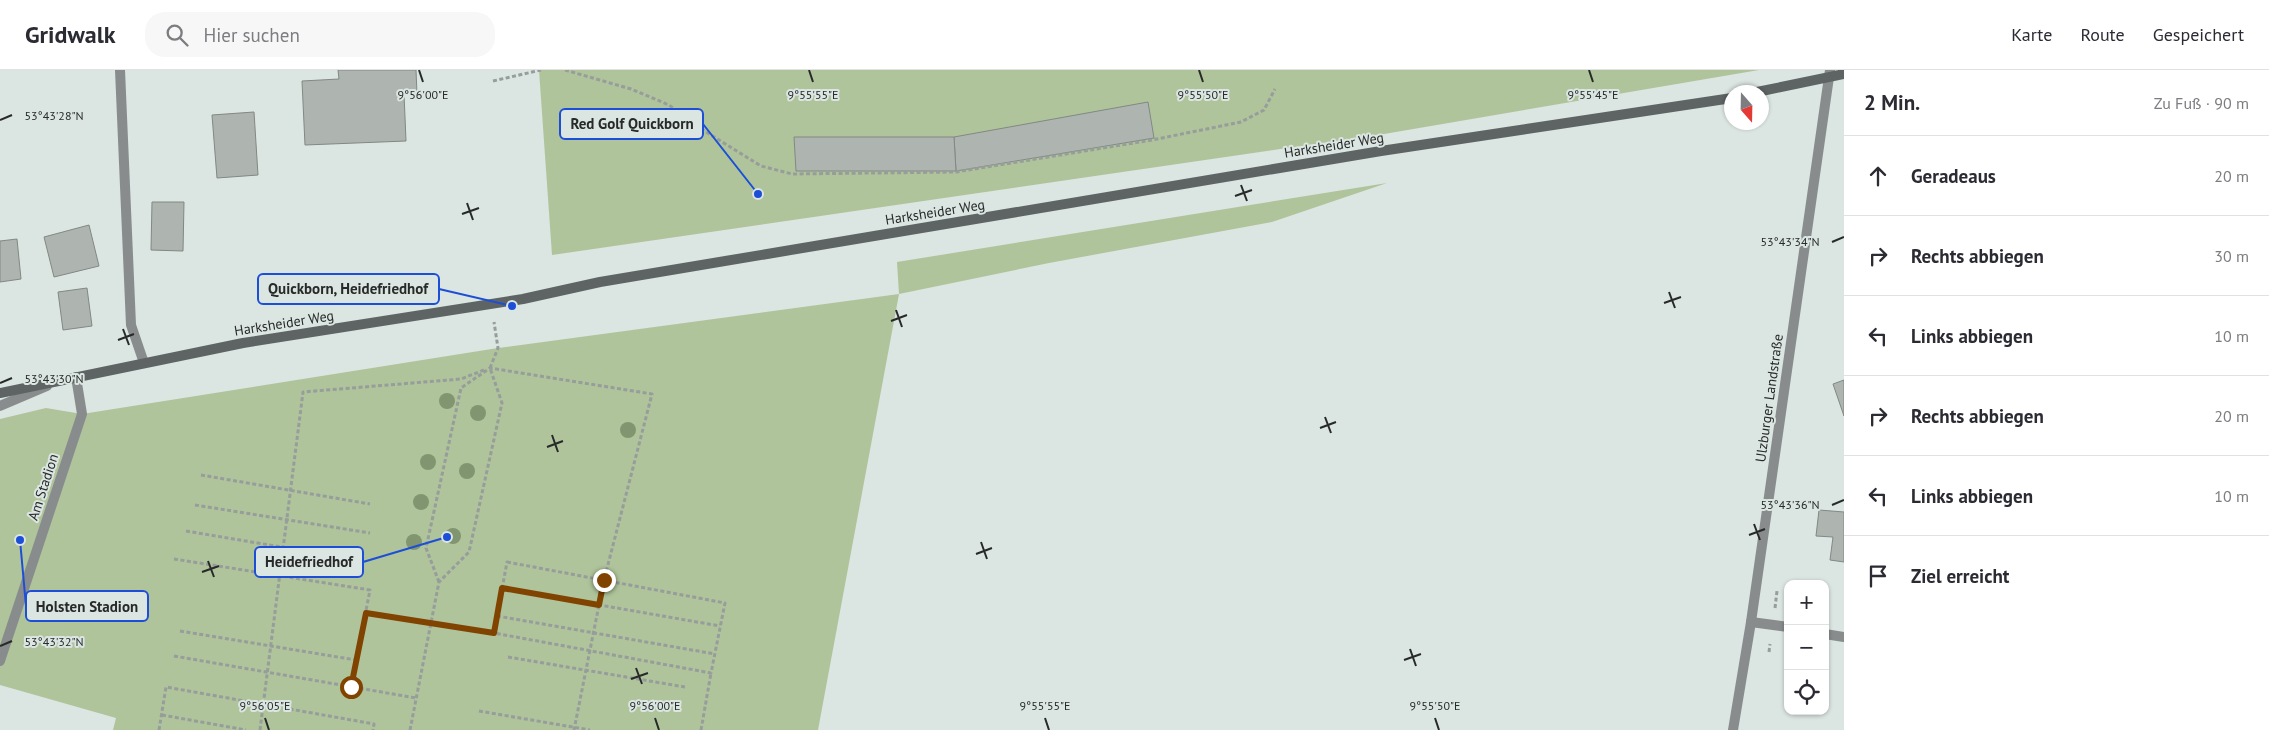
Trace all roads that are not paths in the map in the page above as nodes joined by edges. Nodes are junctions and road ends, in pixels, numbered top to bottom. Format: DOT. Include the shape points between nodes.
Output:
graph roads {
  1 [pos="120,70"];
  2 [pos="1830,74"];
  3 [pos="1844,74"];
  4 [pos="1769,89"];
  5 [pos="1724,99"];
  6 [pos="144,363"];
  7 [pos="76,377"];
  8 [pos="58,381"];
  9 [pos="0,393"];
  10 [pos="0,406"];
  11 [pos="1751,622"];
  12 [pos="1784,626"];
  13 [pos="1829,635"];
  14 [pos="1844,638"];
  15 [pos="0,661"];
  16 [pos="1733,730"];
  1 -- 6 [label="street" via="131,325"];
  2 -- 3 [label="main road"];
  2 -- 4 [label="main road"];
  2 -- 11 [label="street, Ulzburger Landstraße"];
  5 -- 6 [label="main road, Harksheider Weg" via="1382,151 600,282 523,299"];
  6 -- 7 [label="main road, Harksheider Weg"];
  7 -- 8 [label="main road, Harksheider Weg"];
  7 -- 15 [label="street, Am Stadion" via="82,414"];
  8 -- 9 [label="main road, Harksheider Weg"];
  8 -- 10 [label="street"];
  11 -- 12 [label="street"];
  11 -- 16 [label="street, Ulzburger Landstraße"];
  13 -- 14 [label="street"];
}
